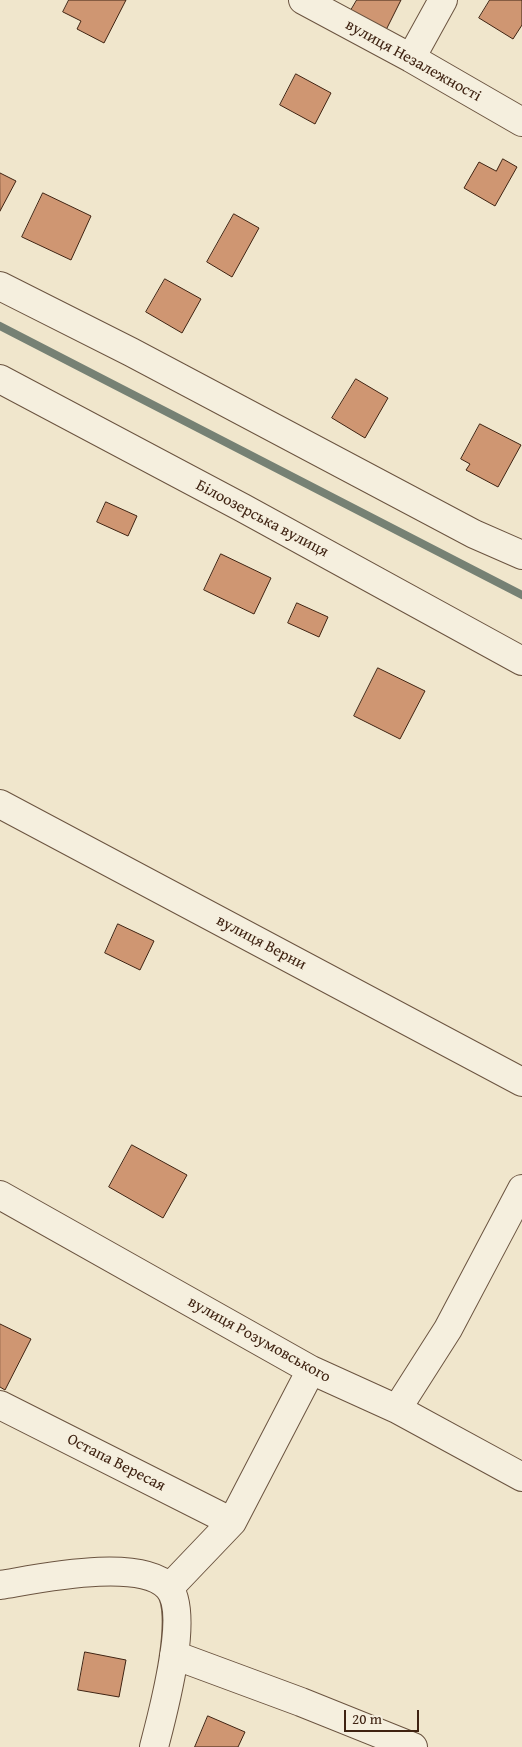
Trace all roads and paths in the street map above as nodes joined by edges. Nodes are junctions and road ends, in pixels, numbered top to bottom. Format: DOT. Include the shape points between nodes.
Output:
graph roads {
  1 [pos="303,0"];
  2 [pos="443,0"];
  3 [pos="412,58"];
  4 [pos="522,122"];
  5 [pos="0,286"];
  6 [pos="0,379"];
  7 [pos="522,555"];
  8 [pos="522,661"];
  9 [pos="0,804"];
  10 [pos="522,1082"];
  11 [pos="522,1190"];
  12 [pos="0,1195"];
  13 [pos="311,1370"];
  14 [pos="0,1405"];
  15 [pos="397,1409"];
  16 [pos="522,1477"];
  17 [pos="232,1522"];
  18 [pos="0,1585"];
  19 [pos="169,1588"];
  20 [pos="174,1655"];
  21 [pos="154,1747"];
  22 [pos="413,1747"];
  1 -- 3 [label="street, вулиця Незалежності"];
  2 -- 3 [label="street"];
  3 -- 4 [label="street, вулиця Незалежності"];
  5 -- 7 [label="street" via="474,534"];
  6 -- 8 [label="street, Білоозерська вулиця"];
  9 -- 10 [label="street, вулиця Верни"];
  11 -- 15 [label="street" via="448,1329"];
  12 -- 13 [label="street, вулиця Розумовського"];
  13 -- 15 [label="street, вулиця Розумовського"];
  13 -- 17 [label="street"];
  14 -- 17 [label="street"];
  15 -- 16 [label="street, вулиця Розумовського"];
  17 -- 19 [label="street"];
  18 -- 19 [label="street" via="120,1571 150,1576"];
  19 -- 20 [label="street" via="178,1615"];
  20 -- 21 [label="street"];
  20 -- 22 [label="street"];
}
